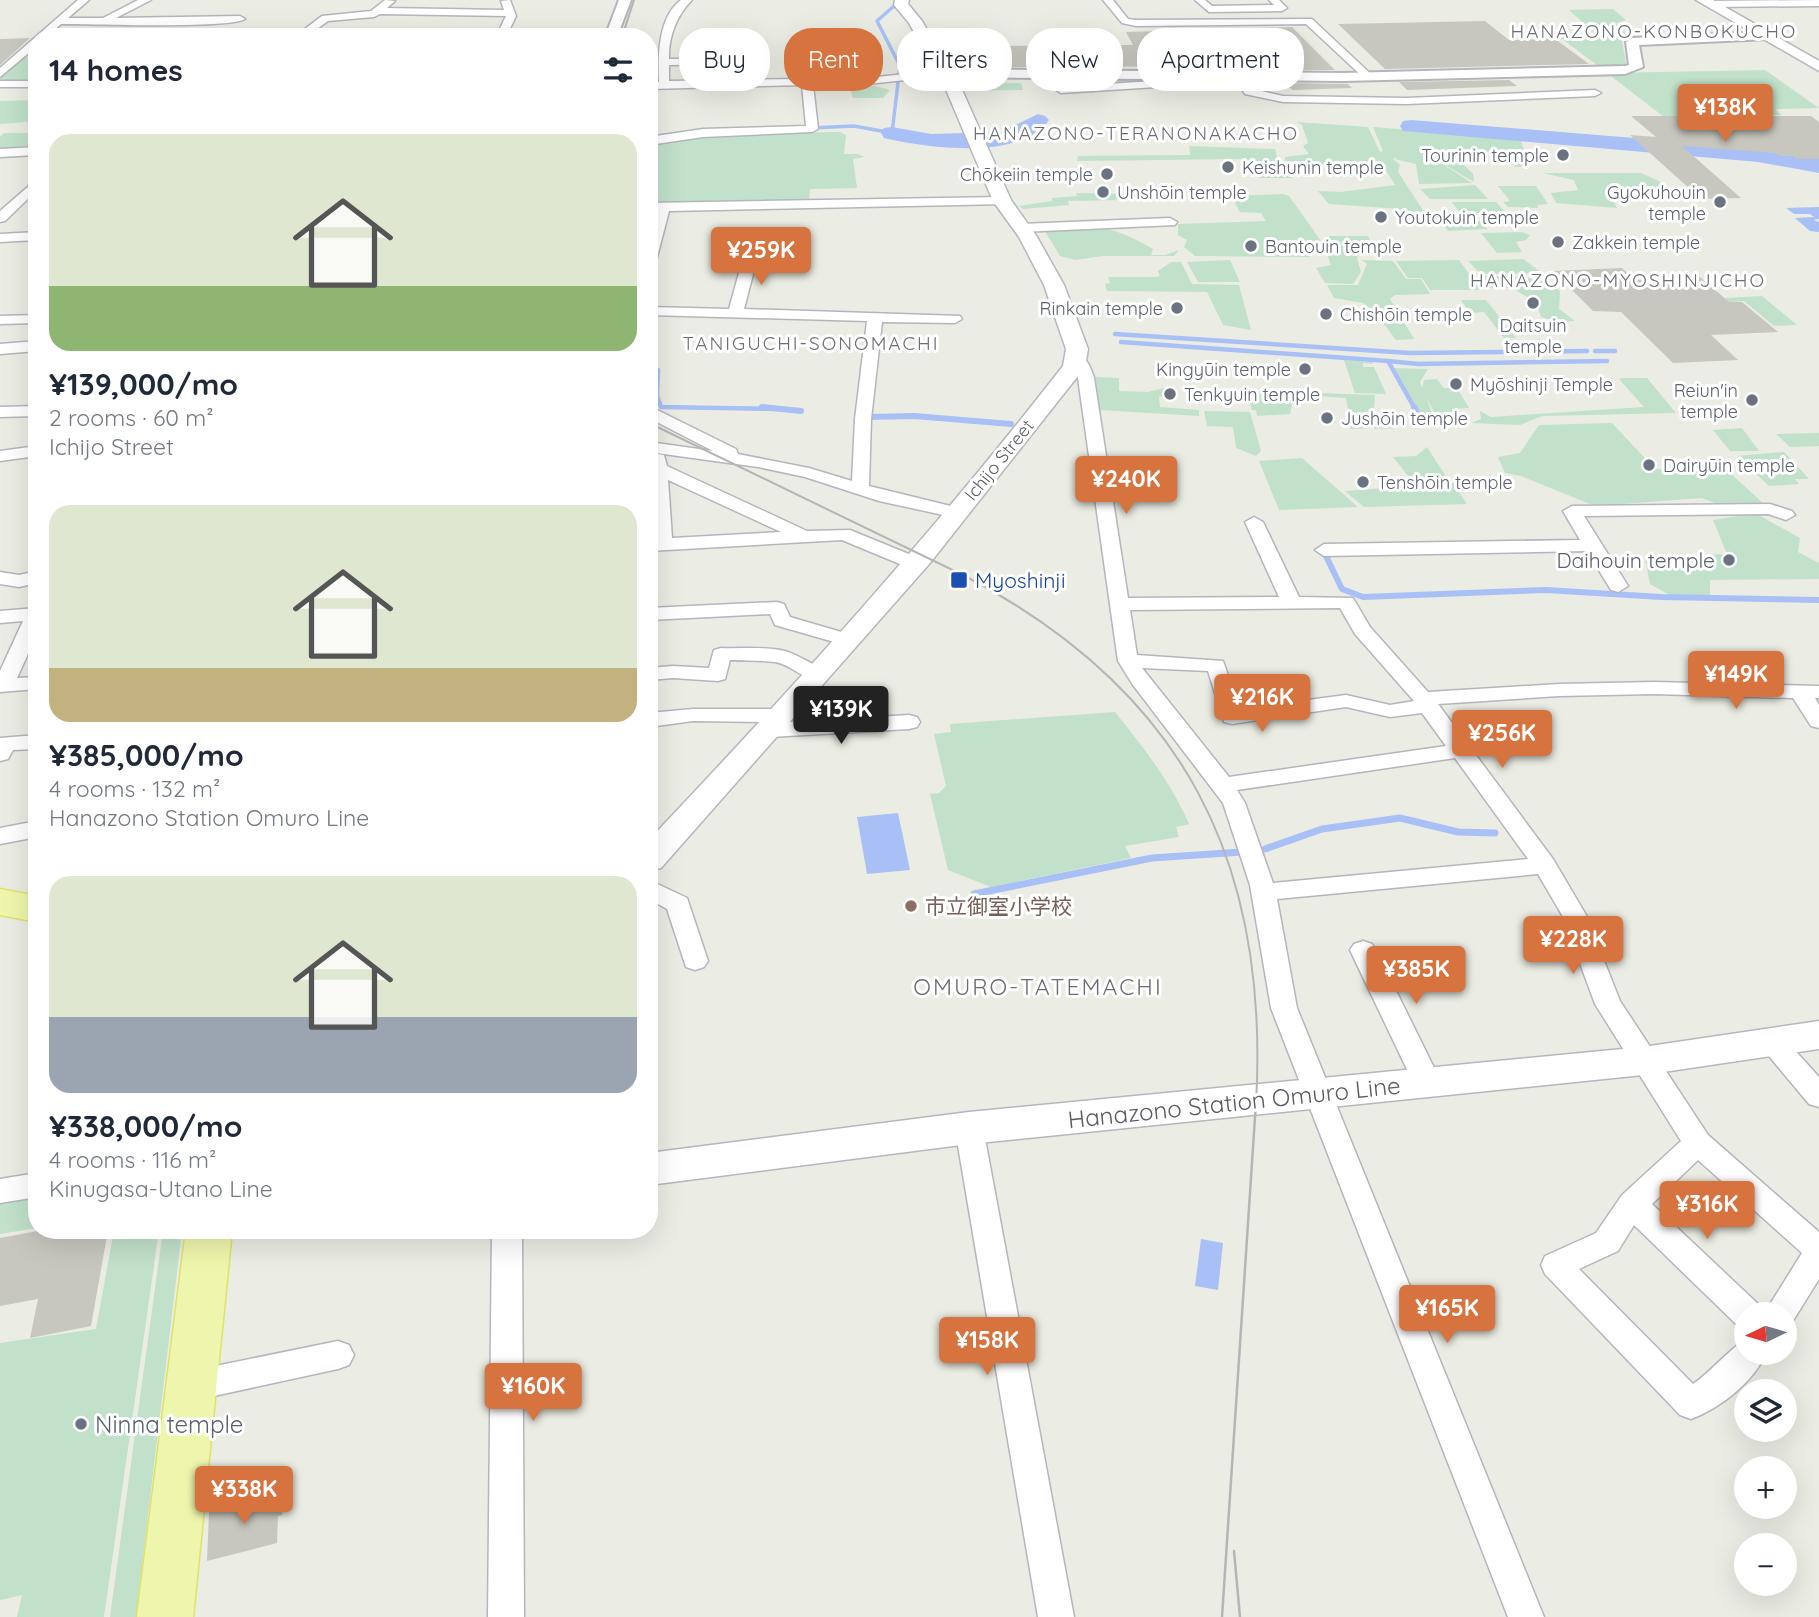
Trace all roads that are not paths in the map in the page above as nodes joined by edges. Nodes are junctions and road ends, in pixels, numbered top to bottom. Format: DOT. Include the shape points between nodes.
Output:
graph roads {
  1 [pos="84,0"];
  2 [pos="146,0"];
  3 [pos="392,0"];
  4 [pos="506,0"];
  5 [pos="625,0"];
  6 [pos="687,0"];
  7 [pos="902,0"];
  8 [pos="1108,0"];
  9 [pos="1200,0"];
  10 [pos="1274,0"];
  11 [pos="1706,2"];
  12 [pos="1819,3"];
  13 [pos="380,11"];
  14 [pos="511,13"];
  15 [pos="236,17"];
  16 [pos="57,21"];
  17 [pos="103,21"];
  18 [pos="49,28"];
  19 [pos="311,28"];
  20 [pos="505,28"];
  21 [pos="614,28"];
  22 [pos="919,28"];
  23 [pos="1764,36"];
  24 [pos="28,47"];
  25 [pos="664,62"];
  26 [pos="679,62"];
  27 [pos="1818,66"];
  28 [pos="776,70"];
  29 [pos="1571,72"];
  30 [pos="0,74"];
  31 [pos="1012,74"];
  32 [pos="1137,76"];
  33 [pos="1304,77"];
  34 [pos="1370,77"];
  35 [pos="775,83"];
  36 [pos="784,83"];
  37 [pos="0,84"];
  38 [pos="28,84"];
  39 [pos="664,84"];
  40 [pos="658,85"];
  41 [pos="808,91"];
  42 [pos="953,91"];
  43 [pos="1248,91"];
  44 [pos="658,140"];
  45 [pos="28,151"];
  46 [pos="0,153"];
  47 [pos="28,192"];
  48 [pos="1002,201"];
  49 [pos="658,207"];
  50 [pos="0,218"];
  51 [pos="1170,222"];
  52 [pos="1021,228"];
  53 [pos="28,236"];
  54 [pos="0,238"];
  55 [pos="752,251"];
  56 [pos="658,311"];
  57 [pos="736,314"];
  58 [pos="875,317"];
  59 [pos="28,319"];
  60 [pos="955,319"];
  61 [pos="0,320"];
  62 [pos="28,348"];
  63 [pos="3,352"];
  64 [pos="1075,357"];
  65 [pos="28,410"];
  66 [pos="0,412"];
  67 [pos="658,416"];
  68 [pos="658,449"];
  69 [pos="28,452"];
  70 [pos="0,456"];
  71 [pos="742,459"];
  72 [pos="658,466"];
  73 [pos="659,469"];
  74 [pos="860,490"];
  75 [pos="658,494"];
  76 [pos="957,513"];
  77 [pos="1786,515"];
  78 [pos="1254,522"];
  79 [pos="803,535"];
  80 [pos="658,545"];
  81 [pos="1593,545"];
  82 [pos="1324,550"];
  83 [pos="914,563"];
  84 [pos="0,578"];
  85 [pos="28,579"];
  86 [pos="1618,586"];
  87 [pos="1292,603"];
  88 [pos="1118,604"];
  89 [pos="658,614"];
  90 [pos="28,615"];
  91 [pos="0,617"];
  92 [pos="28,632"];
  93 [pos="848,640"];
  94 [pos="1128,661"];
  95 [pos="658,673"];
  96 [pos="819,673"];
  97 [pos="28,684"];
  98 [pos="2,685"];
  99 [pos="1809,692"];
  100 [pos="1425,703"];
  101 [pos="658,719"];
  102 [pos="1819,721"];
  103 [pos="909,722"];
  104 [pos="775,725"];
  105 [pos="28,742"];
  106 [pos="1458,751"];
  107 [pos="0,754"];
  108 [pos="1223,785"];
  109 [pos="28,831"];
  110 [pos="0,836"];
  111 [pos="658,850"];
  112 [pos="1545,866"];
  113 [pos="1264,892"];
  114 [pos="658,893"];
  115 [pos="0,902"];
  116 [pos="28,907"];
  117 [pos="1363,950"];
  118 [pos="695,961"];
  119 [pos="1819,1035"];
  120 [pos="1772,1042"];
  121 [pos="1643,1061"];
  122 [pos="1427,1082"];
  123 [pos="1317,1093"];
  124 [pos="1819,1096"];
  125 [pos="970,1128"];
  126 [pos="1698,1143"];
  127 [pos="658,1168"];
  128 [pos="28,1186"];
  129 [pos="0,1191"];
  130 [pos="1632,1204"];
  131 [pos="208,1239"];
  132 [pos="507,1239"];
  133 [pos="1819,1252"];
  134 [pos="1734,1302"];
  135 [pos="1788,1302"];
  136 [pos="338,1355"];
  137 [pos="1739,1365"];
  138 [pos="191,1386"];
  139 [pos="165,1617"];
  140 [pos="506,1617"];
  141 [pos="1056,1617"];
  142 [pos="1526,1617"];
  1 -- 16 [label="street"];
  2 -- 17 [label="street"];
  3 -- 13 [label="street"];
  4 -- 14 [label="street"];
  5 -- 21 [label="street"];
  6 -- 25 [label="street" via="667,31"];
  7 -- 22 [label="main road"];
  8 -- 34 [label="street" via="1125,21 1136,23 1309,20"];
  9 -- 10 [label="street" via="1209,9 1282,8"];
  11 -- 12 [label="street"];
  11 -- 23 [label="main road"];
  13 -- 14 [label="street"];
  13 -- 19 [label="street" via="325,18"];
  14 -- 20 [label="street"];
  15 -- 17 [label="street"];
  16 -- 17 [label="street"];
  16 -- 18 [label="street"];
  23 -- 27 [label="main road"];
  23 -- 29 [label="street" via="1635,41 1635,68"];
  24 -- 30 [label="street"];
  25 -- 26 [label="street"];
  25 -- 39 [label="street"];
  28 -- 35 [label="street"];
  29 -- 34 [label="street"];
  29 -- 43 [label="street" via="1595,93 1407,100 1283,99"];
  31 -- 32 [label="street"];
  33 -- 34 [label="street"];
  35 -- 36 [label="street"];
  35 -- 39 [label="street"];
  37 -- 38 [label="street"];
  39 -- 40 [label="street"];
  41 -- 44 [label="street" via="813,128"];
  42 -- 48 [label="main road"];
  45 -- 46 [label="street"];
  47 -- 50 [label="street"];
  48 -- 49 [label="street"];
  48 -- 52 [label="main road"];
  51 -- 52 [label="street"];
  52 -- 64 [label="main road" via="1054,285 1074,337"];
  53 -- 54 [label="street"];
  55 -- 57 [label="street"];
  56 -- 57 [label="street"];
  57 -- 58 [label="street"];
  58 -- 60 [label="street"];
  58 -- 74 [label="street"];
  59 -- 61 [label="street"];
  62 -- 63 [label="street"];
  64 -- 76 [label="main road, Ichijo Street" via="1074,368"];
  64 -- 88 [label="street" via="1083,367 1088,391"];
  65 -- 66 [label="street"];
  67 -- 71 [label="street"];
  68 -- 71 [label="street"];
  69 -- 70 [label="street"];
  71 -- 74 [label="street"];
  72 -- 73 [label="street"];
  73 -- 75 [label="street"];
  73 -- 79 [label="street"];
  74 -- 76 [label="street"];
  76 -- 83 [label="main road, Ichijo Street"];
  77 -- 81 [label="street" via="1770,509 1572,511"];
  78 -- 87 [label="street"];
  79 -- 80 [label="street"];
  79 -- 83 [label="street" via="844,534"];
  81 -- 82 [label="street"];
  81 -- 86 [label="street"];
  83 -- 93 [label="main road, Ichijo Street"];
  84 -- 85 [label="street"];
  87 -- 88 [label="street"];
  87 -- 100 [label="street" via="1346,602 1362,630"];
  88 -- 94 [label="street"];
  89 -- 93 [label="street" via="777,608 782,621"];
  90 -- 91 [label="street"];
  92 -- 98 [label="street"];
  93 -- 96 [label="main road, Ichijo Street"];
  94 -- 100 [label="street" via="1216,665 1232,717 1346,701 1390,711"];
  94 -- 108 [label="street"];
  95 -- 96 [label="street" via="718,675 721,654 779,656"];
  96 -- 104 [label="main road, Ichijo Street"];
  97 -- 98 [label="street"];
  99 -- 100 [label="street" via="1572,690"];
  99 -- 102 [label="street"];
  100 -- 106 [label="street"];
  101 -- 104 [label="street" via="769,716"];
  103 -- 104 [label="street"];
  104 -- 111 [label="main road, Ichijo Street"];
  105 -- 107 [label="street" via="6,743"];
  106 -- 108 [label="street"];
  106 -- 112 [label="street"];
  108 -- 113 [label="street" via="1252,849"];
  109 -- 110 [label="street"];
  112 -- 113 [label="street"];
  112 -- 121 [label="street" via="1574,915 1608,1004"];
  113 -- 123 [label="street" via="1283,1008"];
  114 -- 118 [label="street" via="678,904"];
  115 -- 116 [label="main road"];
  117 -- 122 [label="street"];
  119 -- 120 [label="main road, Hanazono Station Omuro Line"];
  120 -- 121 [label="main road, Hanazono Station Omuro Line"];
  120 -- 124 [label="street"];
  121 -- 122 [label="main road, Hanazono Station Omuro Line"];
  121 -- 126 [label="street"];
  122 -- 123 [label="main road, Hanazono Station Omuro Line"];
  123 -- 125 [label="main road, Hanazono Station Omuro Line"];
  123 -- 142 [label="street"];
  125 -- 127 [label="main road, Hanazono Station Omuro Line"];
  125 -- 141 [label="street"];
  126 -- 130 [label="street"];
  126 -- 133 [label="street"];
  128 -- 129 [label="street"];
  130 -- 134 [label="street"];
  130 -- 137 [label="street" via="1607,1242 1556,1265 1691,1404"];
  131 -- 138 [label="main road"];
  132 -- 140 [label="street"];
  133 -- 135 [label="street"];
  136 -- 138 [label="street"];
  138 -- 139 [label="main road"];
}
